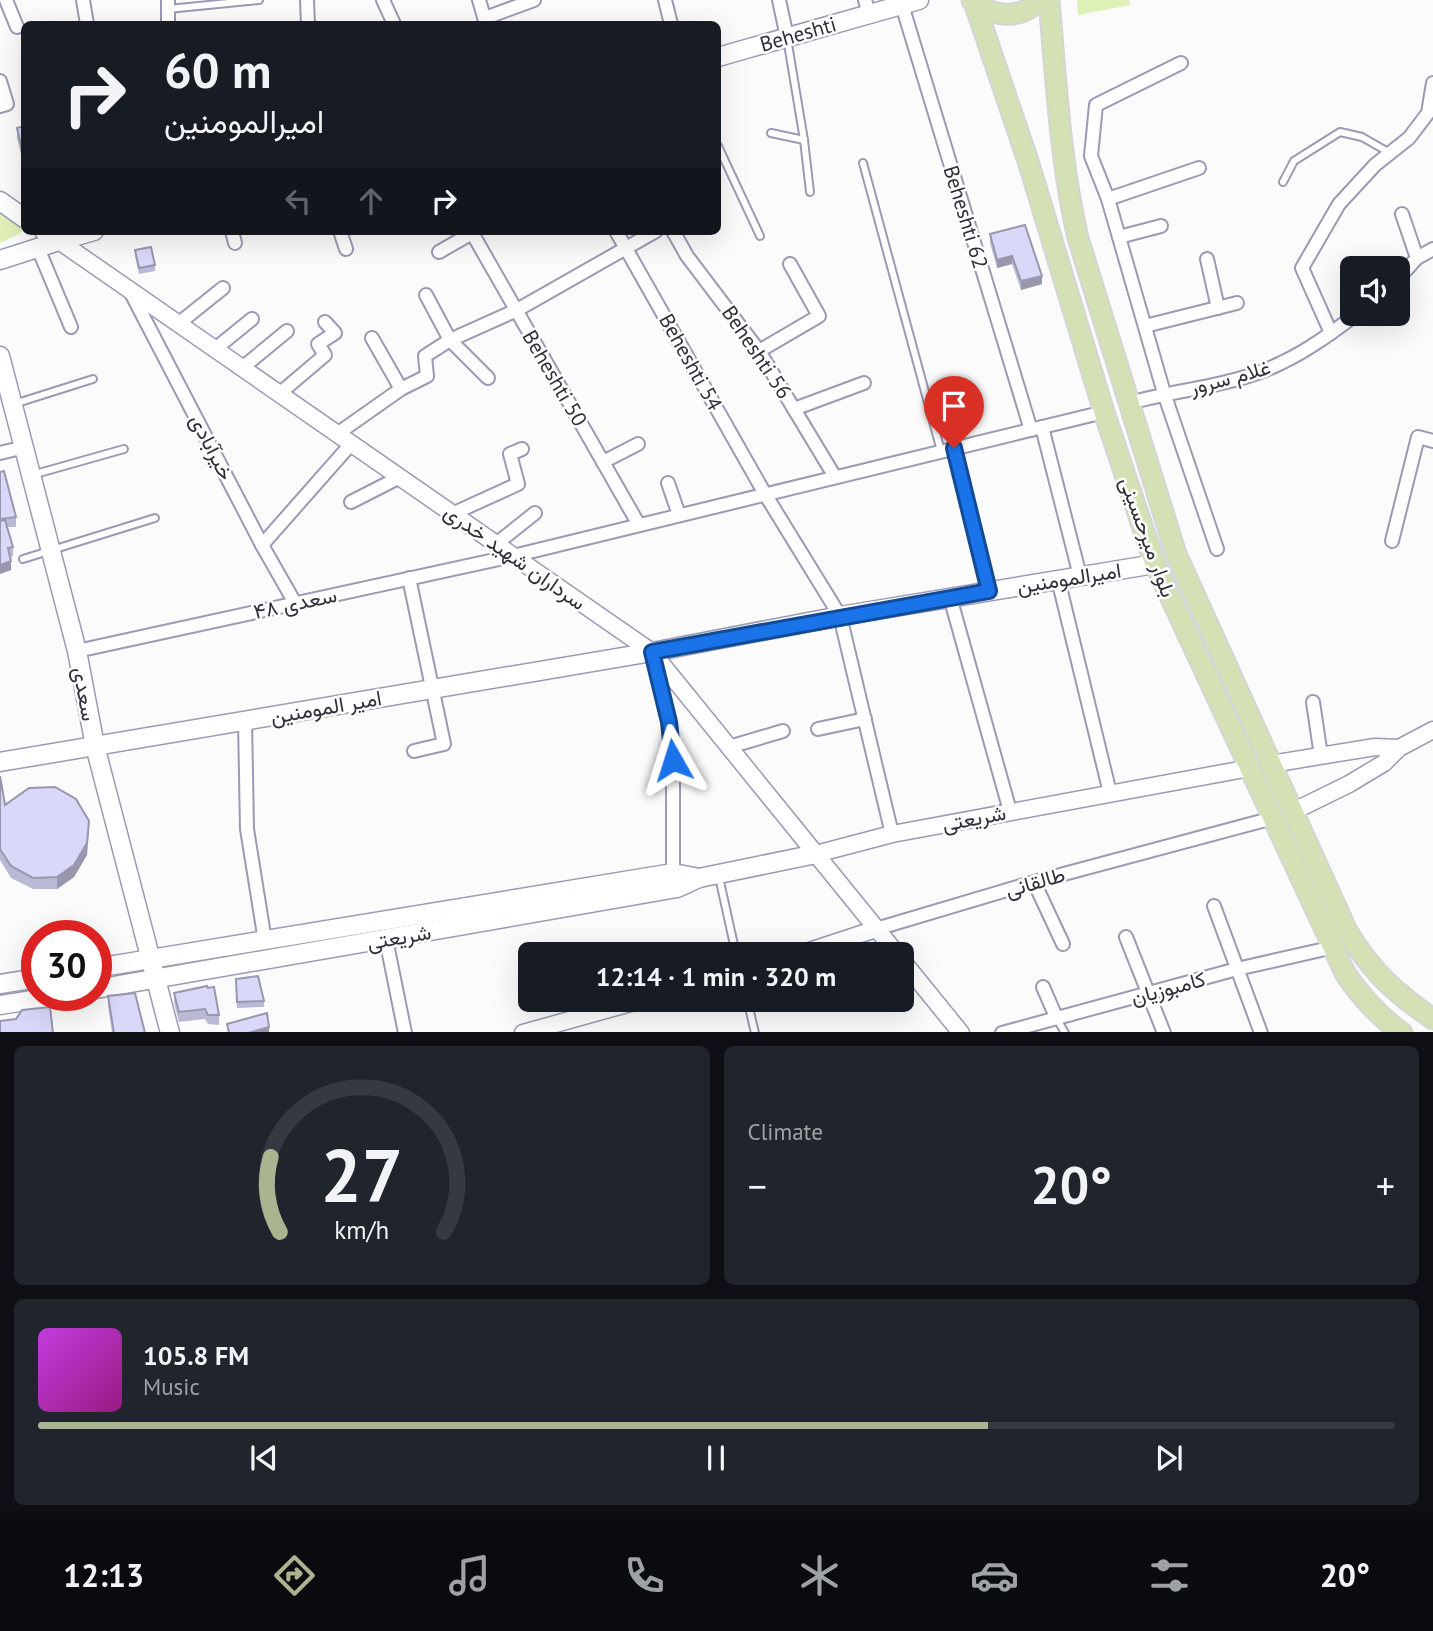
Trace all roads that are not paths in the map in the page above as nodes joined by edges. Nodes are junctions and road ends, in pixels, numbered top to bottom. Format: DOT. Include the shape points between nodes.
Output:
graph roads {
  1 [pos="6,0"];
  2 [pos="83,0"];
  3 [pos="259,0"];
  4 [pos="307,0"];
  5 [pos="383,0"];
  6 [pos="479,0"];
  7 [pos="534,0"];
  8 [pos="666,0"];
  9 [pos="779,0"];
  10 [pos="1038,0"];
  11 [pos="1049,0"];
  12 [pos="973,1"];
  13 [pos="911,2"];
  14 [pos="168,5"];
  15 [pos="867,7"];
  16 [pos="86,21"];
  17 [pos="308,21"];
  18 [pos="393,21"];
  19 [pos="485,21"];
  20 [pos="670,21"];
  21 [pos="16,27"];
  22 [pos="787,37"];
  23 [pos="721,56"];
  24 [pos="1181,63"];
  25 [pos="0,81"];
  26 [pos="1433,83"];
  27 [pos="0,106"];
  28 [pos="771,133"];
  29 [pos="804,140"];
  30 [pos="721,152"];
  31 [pos="1390,153"];
  32 [pos="863,163"];
  33 [pos="1199,168"];
  34 [pos="1283,182"];
  35 [pos="810,192"];
  36 [pos="1108,199"];
  37 [pos="0,201"];
  38 [pos="1402,214"];
  39 [pos="21,216"];
  40 [pos="1161,226"];
  41 [pos="73,235"];
  42 [pos="341,235"];
  43 [pos="467,235"];
  44 [pos="474,235"];
  45 [pos="618,235"];
  46 [pos="649,235"];
  47 [pos="676,235"];
  48 [pos="760,236"];
  49 [pos="1119,237"];
  50 [pos="47,240"];
  51 [pos="346,249"];
  52 [pos="626,249"];
  53 [pos="1433,249"];
  54 [pos="439,252"];
  55 [pos="1207,258"];
  56 [pos="1416,258"];
  57 [pos="0,260"];
  58 [pos="790,264"];
  59 [pos="1410,265"];
  60 [pos="223,288"];
  61 [pos="129,290"];
  62 [pos="426,295"];
  63 [pos="1237,303"];
  64 [pos="1218,308"];
  65 [pos="517,310"];
  66 [pos="252,319"];
  67 [pos="325,322"];
  68 [pos="178,324"];
  69 [pos="1145,326"];
  70 [pos="1340,326"];
  71 [pos="71,327"];
  72 [pos="287,331"];
  73 [pos="1331,333"];
  74 [pos="372,338"];
  75 [pos="450,340"];
  76 [pos="215,349"];
  77 [pos="759,351"];
  78 [pos="0,356"];
  79 [pos="242,368"];
  80 [pos="488,378"];
  81 [pos="93,379"];
  82 [pos="4,383"];
  83 [pos="864,383"];
  84 [pos="401,390"];
  85 [pos="1164,393"];
  86 [pos="279,394"];
  87 [pos="1130,403"];
  88 [pos="14,404"];
  89 [pos="794,409"];
  90 [pos="1104,412"];
  91 [pos="1036,428"];
  92 [pos="337,434"];
  93 [pos="1433,441"];
  94 [pos="351,444"];
  95 [pos="638,444"];
  96 [pos="25,447"];
  97 [pos="124,449"];
  98 [pos="523,449"];
  99 [pos="947,450"];
  100 [pos="0,453"];
  101 [pos="603,462"];
  102 [pos="32,475"];
  103 [pos="400,477"];
  104 [pos="835,477"];
  105 [pos="668,483"];
  106 [pos="765,494"];
  107 [pos="351,502"];
  108 [pos="452,513"];
  109 [pos="535,513"];
  110 [pos="679,515"];
  111 [pos="155,519"];
  112 [pos="639,525"];
  113 [pos="1392,541"];
  114 [pos="496,544"];
  115 [pos="262,545"];
  116 [pos="1217,549"];
  117 [pos="52,551"];
  118 [pos="513,555"];
  119 [pos="23,559"];
  120 [pos="1155,564"];
  121 [pos="1080,576"];
  122 [pos="409,578"];
  123 [pos="1058,579"];
  124 [pos="989,591"];
  125 [pos="950,597"];
  126 [pos="295,603"];
  127 [pos="840,616"];
  128 [pos="77,651"];
  129 [pos="652,652"];
  130 [pos="432,689"];
  131 [pos="1313,702"];
  132 [pos="864,719"];
  133 [pos="244,721"];
  134 [pos="818,729"];
  135 [pos="783,731"];
  136 [pos="1432,733"];
  137 [pos="94,746"];
  138 [pos="729,747"];
  139 [pos="1399,748"];
  140 [pos="414,751"];
  141 [pos="1321,756"];
  142 [pos="0,762"];
  143 [pos="1271,764"];
  144 [pos="1250,768"];
  145 [pos="1110,793"];
  146 [pos="1010,811"];
  147 [pos="1292,812"];
  148 [pos="1273,818"];
  149 [pos="892,834"];
  150 [pos="816,854"];
  151 [pos="1301,855"];
  152 [pos="673,873"];
  153 [pos="718,875"];
  154 [pos="699,878"];
  155 [pos="1034,882"];
  156 [pos="1214,906"];
  157 [pos="876,929"];
  158 [pos="1126,937"];
  159 [pos="386,939"];
  160 [pos="265,941"];
  161 [pos="733,942"];
  162 [pos="836,942"];
  163 [pos="887,942"];
  164 [pos="1063,944"];
  165 [pos="1334,947"];
  166 [pos="152,959"];
  167 [pos="112,965"];
  168 [pos="1237,969"];
  169 [pos="914,976"];
  170 [pos="157,979"];
  171 [pos="21,981"];
  172 [pos="0,984"];
  173 [pos="112,986"];
  174 [pos="1043,987"];
  175 [pos="1148,993"];
  176 [pos="21,1002"];
  177 [pos="0,1005"];
  178 [pos="597,1012"];
  179 [pos="750,1012"];
  180 [pos="1056,1017"];
  181 [pos="1422,1025"];
  182 [pos="170,1032"];
  183 [pos="405,1032"];
  184 [pos="523,1032"];
  185 [pos="755,1032"];
  186 [pos="961,1032"];
  187 [pos="1002,1032"];
  188 [pos="1065,1032"];
  189 [pos="1164,1032"];
  190 [pos="1261,1032"];
  1 -- 21 [label="street"];
  2 -- 16 [label="street"];
  3 -- 14 [label="lane"];
  4 -- 17 [label="street"];
  5 -- 18 [label="street"];
  6 -- 19 [label="street"];
  7 -- 19 [label="street"];
  8 -- 20 [label="street"];
  9 -- 22 [label="street"];
  10 -- 12 [label="main road" via="1028,11 1012,15"];
  11 -- 87 [label="main road, بلوار میرحسینی" via="1069,196"];
  12 -- 90 [label="main road, بلوار میرحسینی" via="1028,161"];
  13 -- 15 [label="main road, Beheshti"];
  13 -- 91 [label="street, Beheshti 62"];
  15 -- 22 [label="main road, Beheshti"];
  22 -- 23 [label="main road, Beheshti"];
  22 -- 29 [label="lane"];
  24 -- 36 [label="street" via="1096,105 1091,156"];
  25 -- 27 [label="street" via="7,104"];
  26 -- 31 [label="street" via="1428,113"];
  28 -- 29 [label="lane"];
  29 -- 35 [label="lane"];
  30 -- 48 [label="lane"];
  31 -- 34 [label="lane" via="1340,132 1294,161"];
  31 -- 73 [label="street" via="1339,204 1302,268"];
  32 -- 99 [label="lane"];
  33 -- 36 [label="street"];
  36 -- 49 [label="street"];
  37 -- 39 [label="main road"];
  38 -- 56 [label="street"];
  40 -- 49 [label="street"];
  41 -- 50 [label="main road"];
  42 -- 51 [label="street"];
  43 -- 54 [label="street"];
  44 -- 65 [label="street, Beheshti 50"];
  45 -- 52 [label="street, Beheshti 54"];
  46 -- 52 [label="street"];
  47 -- 77 [label="street, Beheshti 56"];
  49 -- 69 [label="street"];
  50 -- 57 [label="main road"];
  50 -- 61 [label="street, سرداران شهید خدری"];
  50 -- 71 [label="street"];
  52 -- 65 [label="street"];
  52 -- 106 [label="street, Beheshti 54"];
  53 -- 56 [label="street"];
  55 -- 64 [label="street"];
  56 -- 59 [label="street"];
  58 -- 77 [label="street" via="819,316"];
  60 -- 68 [label="street"];
  61 -- 68 [label="street, سرداران شهید خدری"];
  61 -- 115 [label="street, خیرآبادی"];
  62 -- 75 [label="street"];
  63 -- 64 [label="street"];
  64 -- 69 [label="street"];
  65 -- 75 [label="street"];
  65 -- 101 [label="street, Beheshti 50"];
  66 -- 76 [label="street"];
  67 -- 86 [label="street" via="335,333 318,344 325,355"];
  68 -- 76 [label="street, سرداران شهید خدری"];
  69 -- 85 [label="street"];
  70 -- 73 [label="street, غلام سرور"];
  72 -- 79 [label="street"];
  73 -- 85 [label="street, غلام سرور" via="1280,364 1237,379"];
  74 -- 84 [label="street"];
  75 -- 80 [label="street"];
  75 -- 84 [label="street" via="425,356 427,376"];
  76 -- 79 [label="street, سرداران شهید خدری"];
  77 -- 89 [label="street, Beheshti 56"];
  78 -- 82 [label="main road, سعدی"];
  79 -- 86 [label="street, سرداران شهید خدری"];
  81 -- 88 [label="lane"];
  82 -- 88 [label="main road, سعدی"];
  83 -- 89 [label="street"];
  84 -- 92 [label="street"];
  85 -- 87 [label="street, غلام سرور"];
  85 -- 116 [label="street"];
  86 -- 92 [label="street, سرداران شهید خدری"];
  87 -- 143 [label="main road, بلوار میرحسینی" via="1176,554"];
  88 -- 96 [label="main road, سعدی"];
  89 -- 104 [label="street, Beheshti 56"];
  90 -- 91 [label="street, سعدی ۴۸"];
  90 -- 120 [label="main road, بلوار میرحسینی"];
  91 -- 99 [label="street, سعدی ۴۸"];
  91 -- 121 [label="street, Beheshti 62"];
  92 -- 94 [label="street, سرداران شهید خدری"];
  93 -- 113 [label="street" via="1418,437"];
  94 -- 103 [label="street, سرداران شهید خدری"];
  94 -- 115 [label="street"];
  95 -- 101 [label="street"];
  96 -- 100 [label="street"];
  96 -- 102 [label="main road, سعدی"];
  97 -- 102 [label="lane"];
  98 -- 108 [label="street" via="510,454 518,484"];
  99 -- 104 [label="street, سعدی ۴۸"];
  99 -- 124 [label="street"];
  101 -- 112 [label="street, Beheshti 50"];
  102 -- 117 [label="main road, سعدی"];
  103 -- 107 [label="street"];
  103 -- 108 [label="street, سرداران شهید خدری"];
  104 -- 106 [label="street, سعدی ۴۸"];
  105 -- 110 [label="street"];
  106 -- 110 [label="street, سعدی ۴۸"];
  106 -- 127 [label="street, Beheshti 54"];
  108 -- 114 [label="street, سرداران شهید خدری"];
  109 -- 114 [label="street"];
  110 -- 112 [label="street, سعدی ۴۸"];
  111 -- 117 [label="lane"];
  112 -- 118 [label="street, سعدی ۴۸"];
  114 -- 118 [label="street, سرداران شهید خدری"];
  115 -- 126 [label="street, خیرآبادی"];
  117 -- 119 [label="lane"];
  117 -- 128 [label="main road, سعدی"];
  118 -- 122 [label="street, سعدی ۴۸"];
  118 -- 129 [label="street, سرداران شهید خدری"];
  120 -- 121 [label="main road, امیرالمومنین"];
  120 -- 144 [label="main road, بلوار میرحسینی"];
  121 -- 123 [label="main road, امیرالمومنین"];
  122 -- 126 [label="street, سعدی ۴۸"];
  122 -- 130 [label="street"];
  123 -- 124 [label="main road, امیرالمومنین"];
  123 -- 145 [label="street"];
  124 -- 125 [label="main road, امیرالمومنین"];
  125 -- 127 [label="main road, امیرالمومنین"];
  125 -- 146 [label="street"];
  126 -- 128 [label="street, سعدی ۴۸"];
  127 -- 129 [label="main road, امیرالمومنین"];
  127 -- 132 [label="street, Beheshti 54"];
  128 -- 137 [label="main road, سعدی"];
  129 -- 130 [label="main road, امیر المومنین"];
  129 -- 138 [label="street, سرداران شهید خدری"];
  129 -- 152 [label="street" via="673,760"];
  130 -- 133 [label="main road, امیر المومنین"];
  130 -- 140 [label="street" via="444,744"];
  131 -- 141 [label="street"];
  132 -- 134 [label="street"];
  132 -- 149 [label="street, Beheshti 54"];
  133 -- 137 [label="main road, امیر المومنین"];
  133 -- 160 [label="street" via="247,829"];
  135 -- 138 [label="street"];
  136 -- 139 [label="street"];
  137 -- 142 [label="main road, امیر المومنین"];
  137 -- 166 [label="main road, سعدی"];
  138 -- 150 [label="street, سرداران شهید خدری"];
  139 -- 141 [label="street"];
  139 -- 147 [label="street" via="1384,763 1336,792"];
  141 -- 143 [label="street"];
  143 -- 147 [label="main road, بلوار میرحسینی"];
  144 -- 145 [label="street, شریعتی"];
  144 -- 148 [label="main road, بلوار میرحسینی"];
  145 -- 146 [label="street, شریعتی"];
  146 -- 149 [label="street, شریعتی"];
  147 -- 148 [label="main road"];
  147 -- 151 [label="main road, بلوار میرحسینی"];
  148 -- 151 [label="main road, بلوار میرحسینی"];
  148 -- 155 [label="street, طالقانی"];
  149 -- 150 [label="street, شریعتی"];
  150 -- 153 [label="main road, شریعتی"];
  150 -- 157 [label="street, سرداران شهید خدری"];
  151 -- 165 [label="main road, بلوار میرحسینی"];
  151 -- 181 [label="main road" via="1302,869 1370,996"];
  152 -- 154 [label="main road, شریعتی"];
  152 -- 160 [label="main road, شریعتی"];
  153 -- 154 [label="main road, شریعتی"];
  153 -- 161 [label="lane"];
  154 -- 159 [label="main road, شریعتی" via="677,888"];
  155 -- 157 [label="street, طالقانی"];
  155 -- 164 [label="street"];
  156 -- 168 [label="street"];
  157 -- 162 [label="street, طالقانی"];
  157 -- 163 [label="street, سرداران شهید خدری"];
  158 -- 175 [label="street"];
  159 -- 170 [label="main road, شریعتی"];
  159 -- 183 [label="street"];
  160 -- 166 [label="main road, شریعتی"];
  165 -- 168 [label="street, کامبوزیان"];
  165 -- 181 [label="main road, بلوار میرحسینی" via="1345,973 1382,1019"];
  166 -- 167 [label="main road, شریعتی"];
  166 -- 170 [label="main road, سعدی"];
  168 -- 175 [label="street, کامبوزیان"];
  168 -- 190 [label="street"];
  169 -- 186 [label="street"];
  170 -- 173 [label="main road, شریعتی"];
  170 -- 182 [label="main road, سعدی"];
  171 -- 172 [label="main road"];
  174 -- 180 [label="street"];
  175 -- 180 [label="street, کامبوزیان"];
  175 -- 189 [label="street"];
  176 -- 177 [label="main road"];
  178 -- 184 [label="street"];
  179 -- 185 [label="lane"];
  180 -- 187 [label="street, کامبوزیان"];
  180 -- 188 [label="lane"];
}
